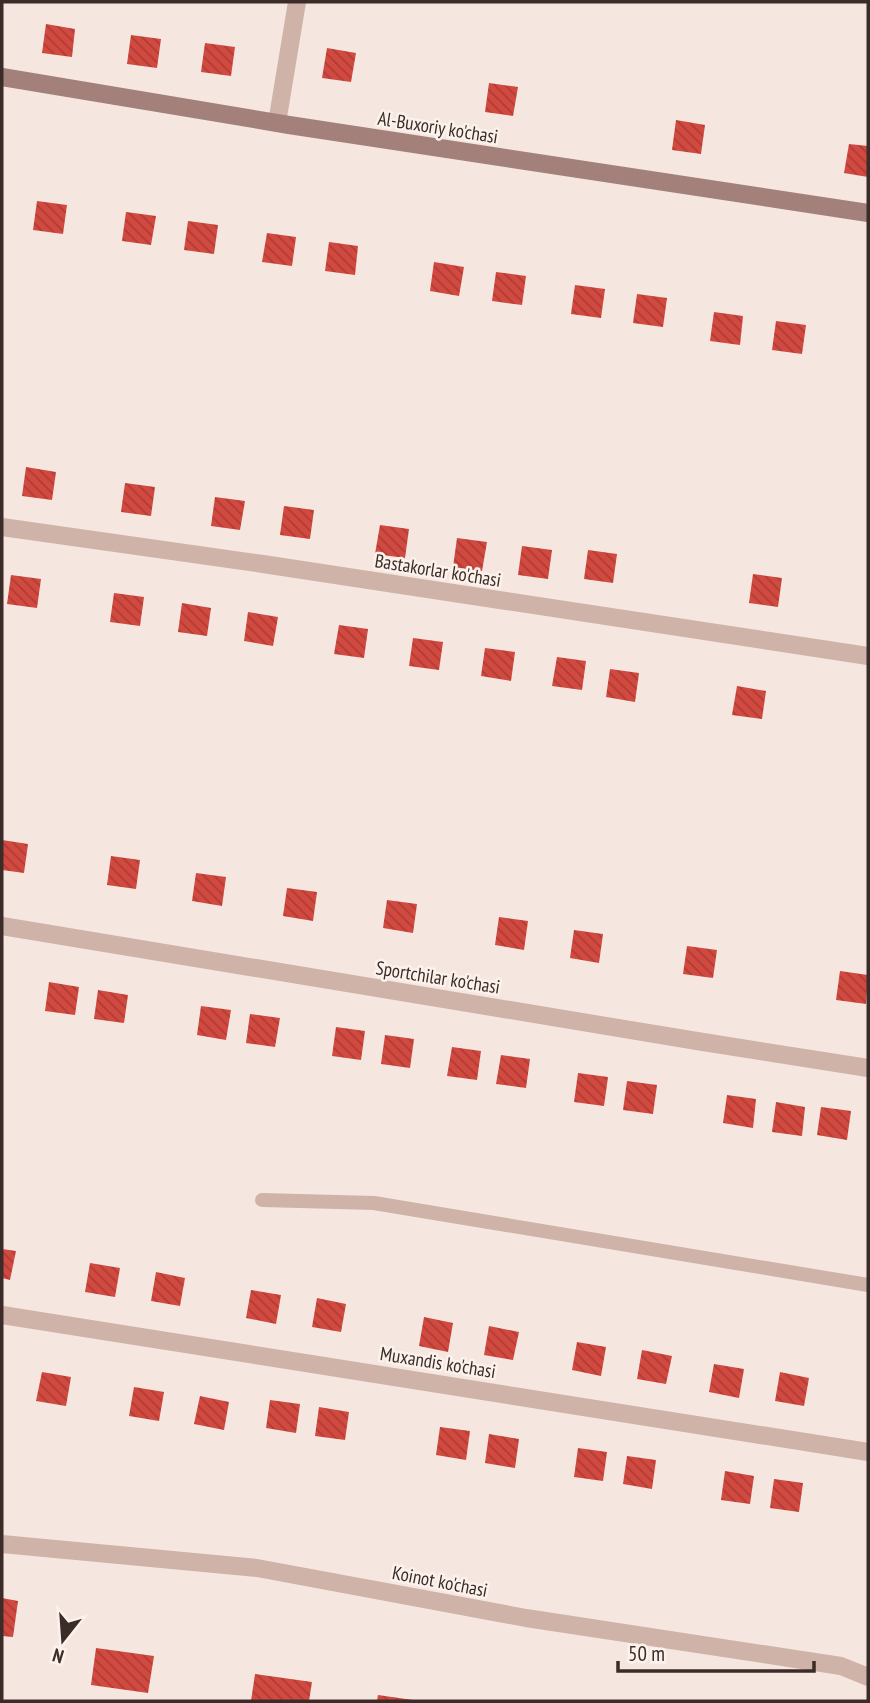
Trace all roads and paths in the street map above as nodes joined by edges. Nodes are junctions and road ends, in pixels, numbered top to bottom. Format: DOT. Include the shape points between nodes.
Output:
graph roads {
  1 [pos="297,2"];
  2 [pos="2,77"];
  3 [pos="277,123"];
  4 [pos="868,213"];
  5 [pos="2,527"];
  6 [pos="868,656"];
  7 [pos="2,926"];
  8 [pos="868,1068"];
  9 [pos="262,1200"];
  10 [pos="868,1285"];
  11 [pos="2,1315"];
  12 [pos="868,1451"];
  13 [pos="2,1544"];
  14 [pos="868,1677"];
  1 -- 3 [label="street"];
  2 -- 3 [label="street, Al-Buxoriy ko'chasi"];
  3 -- 4 [label="street, Al-Buxoriy ko'chasi"];
  5 -- 6 [label="street, Bastakorlar ko'chasi"];
  7 -- 8 [label="street, Sportchilar ko'chasi"];
  9 -- 10 [label="lane" via="374,1203"];
  11 -- 12 [label="street, Muxandis ko'chasi"];
  13 -- 14 [label="street, Koinot ko'chasi" via="257,1568 526,1618 841,1666"];
}
